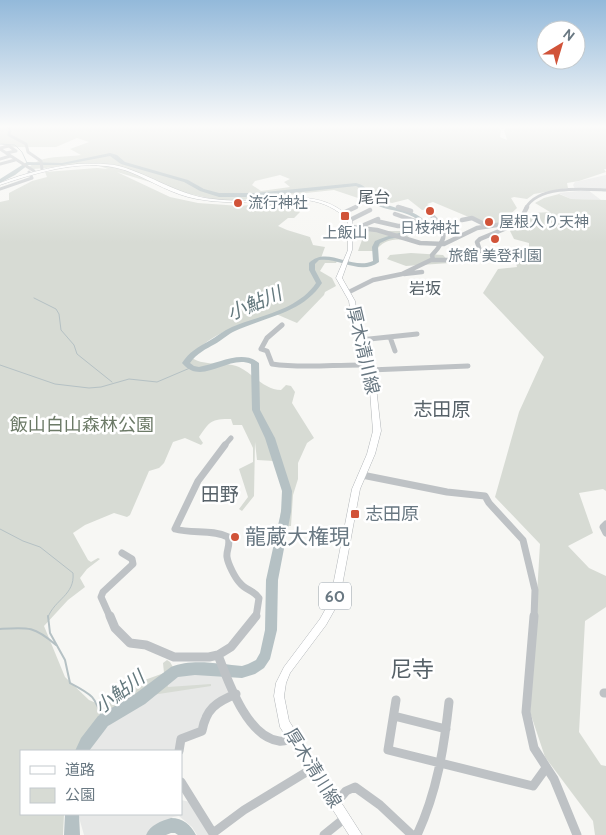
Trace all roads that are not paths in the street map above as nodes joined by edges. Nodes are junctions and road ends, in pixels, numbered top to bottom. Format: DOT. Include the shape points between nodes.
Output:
graph roads {
  1 [pos="23,165"];
  2 [pos="41,165"];
  3 [pos="42,168"];
  4 [pos="30,170"];
  5 [pos="0,184"];
  6 [pos="0,189"];
  7 [pos="606,190"];
  8 [pos="356,207"];
  9 [pos="370,210"];
  10 [pos="411,211"];
  11 [pos="343,213"];
  12 [pos="430,213"];
  13 [pos="349,219"];
  14 [pos="462,220"];
  15 [pos="506,225"];
  16 [pos="362,226"];
  17 [pos="488,226"];
  18 [pos="351,227"];
  19 [pos="440,245"];
  20 [pos="433,260"];
  21 [pos="422,272"];
  22 [pos="402,274"];
  23 [pos="347,293"];
  24 [pos="282,325"];
  25 [pos="417,334"];
  26 [pos="390,337"];
  27 [pos="360,340"];
  28 [pos="395,351"];
  29 [pos="468,366"];
  30 [pos="369,368"];
  31 [pos="231,438"];
  32 [pos="362,475"];
  33 [pos="606,524"];
  34 [pos="606,533"];
  35 [pos="122,552"];
  36 [pos="219,658"];
  37 [pos="235,693"];
  38 [pos="396,700"];
  39 [pos="449,702"];
  40 [pos="394,716"];
  41 [pos="446,729"];
  42 [pos="294,738"];
  43 [pos="179,750"];
  44 [pos="442,764"];
  45 [pos="313,768"];
  46 [pos="546,768"];
  47 [pos="182,784"];
  48 [pos="336,803"];
  49 [pos="345,818"];
  50 [pos="214,834"];
  51 [pos="324,835"];
  52 [pos="356,835"];
  53 [pos="412,835"];
  54 [pos="417,835"];
  55 [pos="577,835"];
  1 -- 4 [label="street"];
  2 -- 3 [label="street"];
  3 -- 4 [label="main road"];
  3 -- 11 [label="main road" via="112,166 197,199 308,198"];
  4 -- 5 [label="main road"];
  4 -- 6 [label="street" via="32,178"];
  7 -- 15 [label="street" via="574,189 540,196 530,202 521,219"];
  8 -- 11 [label="street"];
  9 -- 13 [label="street"];
  10 -- 16 [label="street" via="401,208 396,214 412,219 414,226 398,226 377,220"];
  11 -- 13 [label="main road"];
  12 -- 19 [label="street" via="440,224 444,238"];
  13 -- 18 [label="main road, 厚木清川線 / 60"];
  14 -- 17 [label="street" via="472,218"];
  15 -- 17 [label="street"];
  15 -- 20 [label="street" via="509,227 478,241 480,248 477,253 455,260"];
  16 -- 18 [label="street"];
  16 -- 19 [label="street" via="423,245"];
  17 -- 19 [label="street"];
  18 -- 23 [label="main road, 厚木清川線 / 60" via="350,250 339,278"];
  19 -- 20 [label="street" via="432,255"];
  20 -- 22 [label="street"];
  21 -- 22 [label="street"];
  22 -- 23 [label="street" via="377,279"];
  23 -- 27 [label="main road, 厚木清川線 / 60"];
  24 -- 30 [label="street" via="264,341 261,349 267,351 272,364 293,367 338,364"];
  25 -- 26 [label="street"];
  26 -- 27 [label="street"];
  26 -- 28 [label="street"];
  27 -- 30 [label="main road, 厚木清川線 / 60"];
  29 -- 30 [label="street"];
  30 -- 32 [label="main road, 厚木清川線 / 60" via="377,431"];
  31 -- 36 [label="street" via="213,458 182,506 175,529 228,537 227,557 231,568 240,584 259,598 256,617"];
  32 -- 42 [label="main road, 厚木清川線 / 60" via="356,489 334,602 287,670 281,684 279,696 284,723"];
  32 -- 46 [label="street" via="447,492 486,496 524,540 535,590 526,712 534,748"];
  33 -- 34 [label="street" via="603,528"];
  35 -- 36 [label="street" via="132,559 133,564 101,597 115,628 130,643 146,645 174,657"];
  36 -- 37 [label="street"];
  37 -- 42 [label="street" via="261,734 280,741"];
  37 -- 43 [label="street" via="211,706 203,718 202,731 181,739"];
  38 -- 40 [label="street"];
  39 -- 41 [label="street"];
  40 -- 41 [label="street"];
  40 -- 44 [label="street" via="388,750"];
  41 -- 44 [label="street"];
  42 -- 45 [label="main road, 厚木清川線 / 60"];
  44 -- 46 [label="street" via="533,786"];
  44 -- 54 [label="street"];
  45 -- 48 [label="main road, 厚木清川線 / 60"];
  45 -- 50 [label="street" via="244,810"];
  46 -- 55 [label="street" via="554,779"];
  47 -- 50 [label="street"];
  48 -- 49 [label="main road, 厚木清川線 / 60"];
  48 -- 53 [label="street" via="354,786"];
  49 -- 51 [label="street"];
  49 -- 52 [label="main road, 厚木清川線 / 60"];
}
